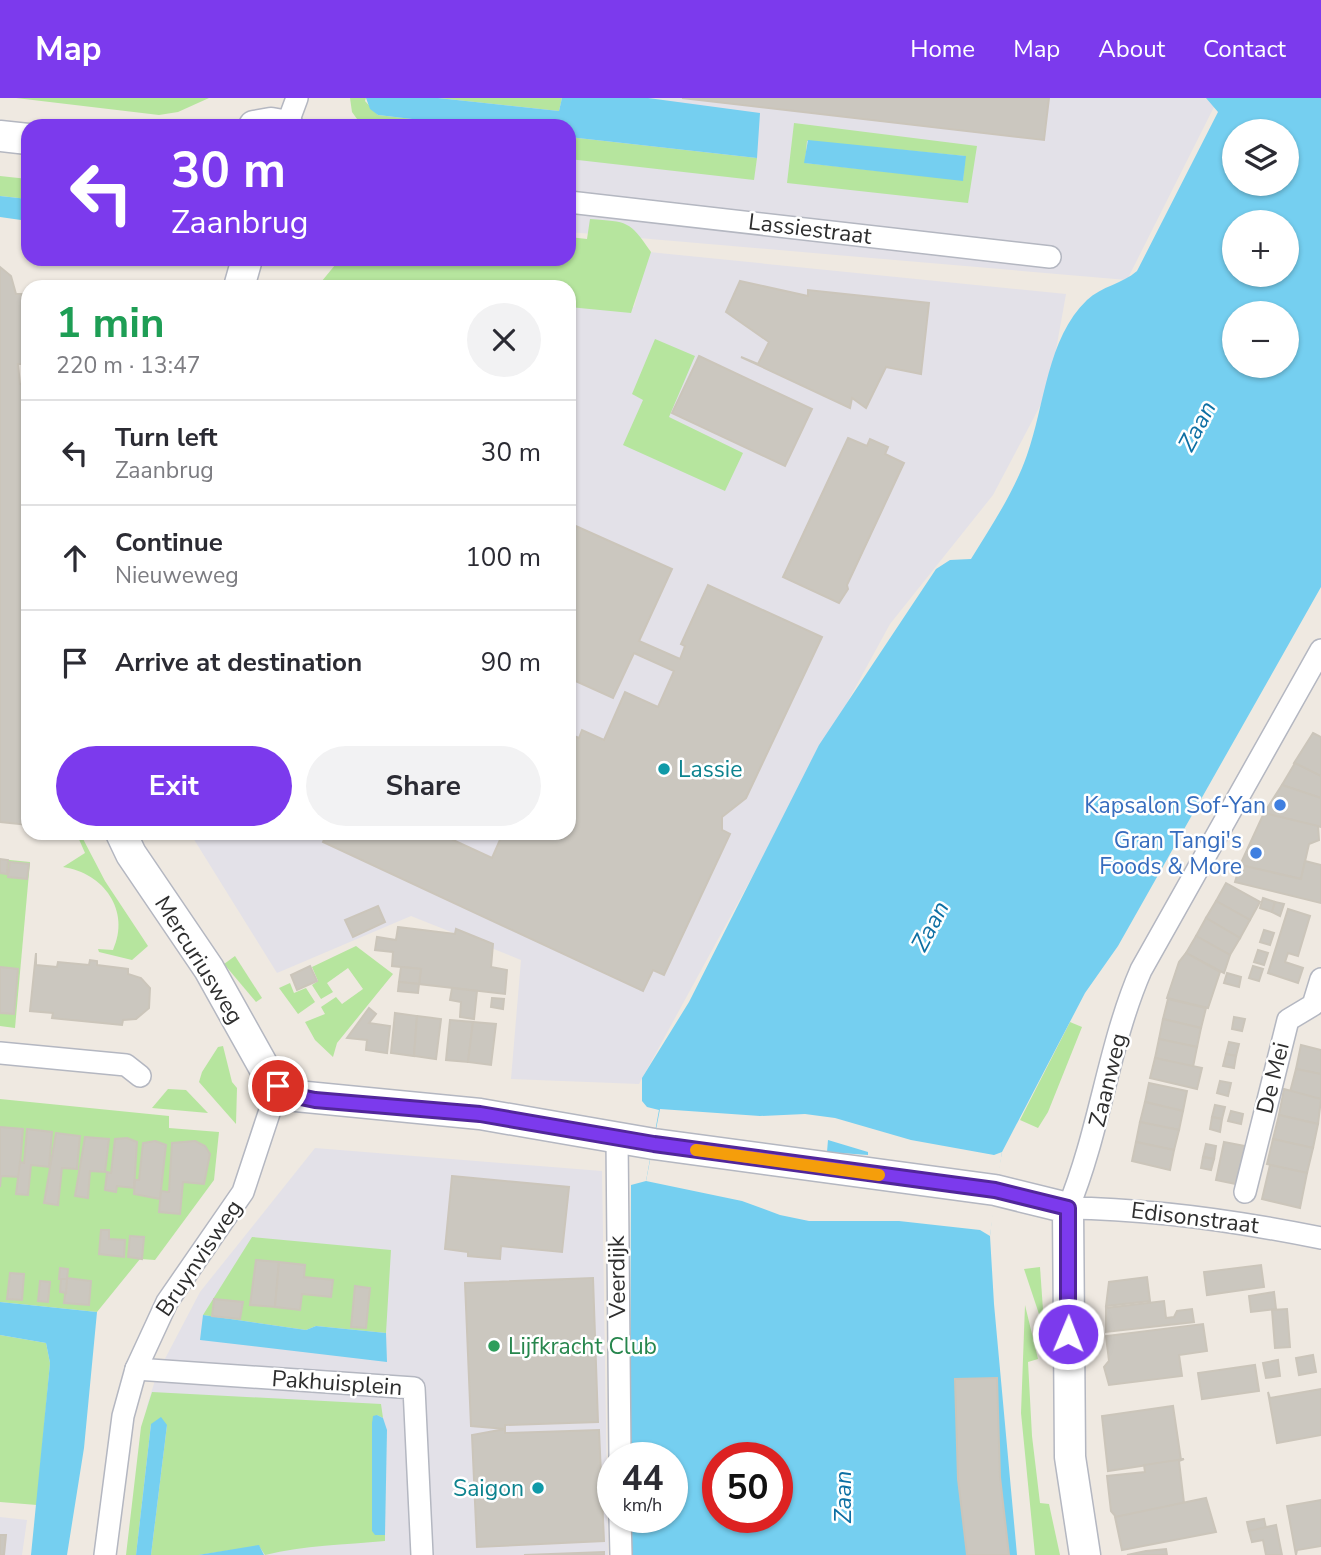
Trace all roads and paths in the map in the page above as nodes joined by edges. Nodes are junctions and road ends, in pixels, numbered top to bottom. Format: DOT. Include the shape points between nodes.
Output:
graph roads {
  1 [pos="297,98"];
  2 [pos="290,119"];
  3 [pos="0,136"];
  4 [pos="21,138"];
  5 [pos="576,203"];
  6 [pos="1051,257"];
  7 [pos="1321,650"];
  8 [pos="124,840"];
  9 [pos="1321,979"];
  10 [pos="0,1053"];
  11 [pos="140,1076"];
  12 [pos="278,1086"];
  13 [pos="616,1150"];
  14 [pos="1245,1192"];
  15 [pos="1068,1208"];
  16 [pos="1321,1238"];
  17 [pos="136,1369"];
  18 [pos="620,1442"];
  19 [pos="620,1533"];
  20 [pos="105,1555"];
  21 [pos="422,1555"];
  22 [pos="621,1555"];
  23 [pos="1085,1555"];
  1 -- 2 [label="street"];
  3 -- 4 [label="main road"];
  5 -- 6 [label="street, Lassiestraat"];
  7 -- 15 [label="street, Zaanweg" via="1141,970 1129,999 1085,1168"];
  8 -- 12 [label="main road, Mercuriusweg"];
  9 -- 14 [label="street, De Mei" via="1313,1005 1288,1020"];
  10 -- 11 [label="street" via="126,1065"];
  12 -- 13 [label="main road" via="315,1100 480,1114"];
  12 -- 17 [label="street, Bruynvisweg" via="243,1192 167,1302"];
  13 -- 15 [label="main road" via="654,1144 995,1190"];
  13 -- 18 [label="street, Veerdijk"];
  15 -- 16 [label="street, Edisonstraat" via="1134,1209 1237,1221"];
  15 -- 23 [label="main road, Zaanweg" via="1069,1436"];
  17 -- 20 [label="street, Bruynvisweg" via="123,1416"];
  17 -- 21 [label="street, Pakhuisplein" via="414,1388"];
  19 -- 22 [label="street"];
}
